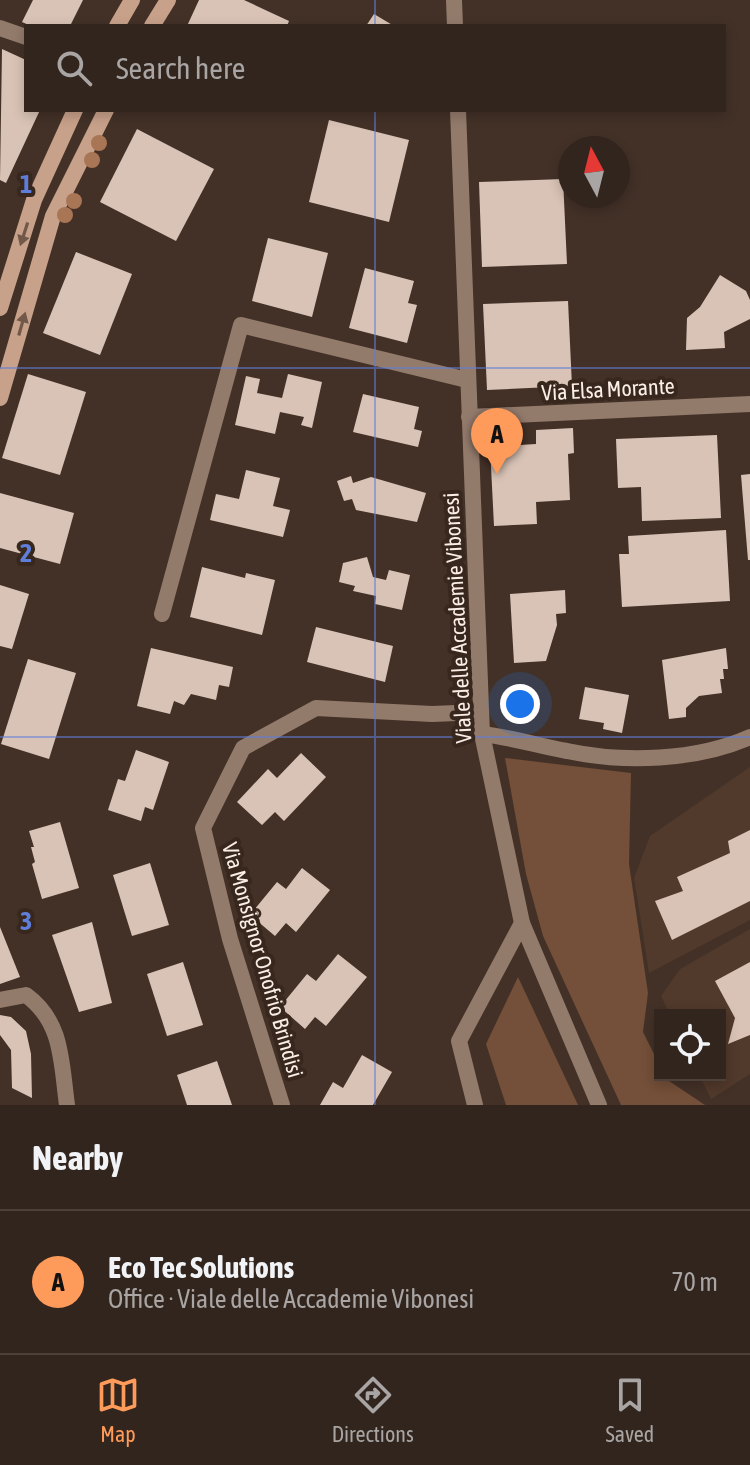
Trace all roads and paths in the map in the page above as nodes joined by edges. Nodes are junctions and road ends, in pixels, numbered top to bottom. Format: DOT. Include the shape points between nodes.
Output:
graph roads {
  1 [pos="132,0"];
  2 [pos="168,0"];
  3 [pos="454,0"];
  4 [pos="118,24"];
  5 [pos="153,24"];
  6 [pos="455,24"];
  7 [pos="0,28"];
  8 [pos="24,36"];
  9 [pos="74,112"];
  10 [pos="105,112"];
  11 [pos="458,112"];
  12 [pos="0,308"];
  13 [pos="467,380"];
  14 [pos="0,398"];
  15 [pos="750,404"];
  16 [pos="469,417"];
  17 [pos="162,614"];
  18 [pos="481,712"];
  19 [pos="482,734"];
  20 [pos="750,737"];
  21 [pos="522,923"];
  22 [pos="0,1000"];
  23 [pos="67,1105"];
  24 [pos="282,1105"];
  25 [pos="475,1105"];
  26 [pos="599,1105"];
  1 -- 4 [label="main road"];
  2 -- 5 [label="main road"];
  3 -- 6 [label="street"];
  7 -- 8 [label="street"];
  9 -- 12 [label="main road, one-way" via="34,200"];
  14 -- 10 [label="main road, one-way" via="53,216"];
  11 -- 13 [label="street, Viale delle Accademie Vibonesi"];
  13 -- 16 [label="street, Viale delle Accademie Vibonesi"];
  13 -- 17 [label="street" via="241,325"];
  15 -- 16 [label="street, Via Elsa Morante"];
  16 -- 18 [label="street, Viale delle Accademie Vibonesi"];
  18 -- 19 [label="street, Viale delle Accademie Vibonesi"];
  18 -- 24 [label="street, Via Monsignor Onofrio Brindisi" via="316,708 243,748 203,828 230,939"];
  19 -- 20 [label="street" via="638,759"];
  19 -- 21 [label="street, Viale delle Accademie Vibonesi"];
  21 -- 25 [label="street" via="459,1041"];
  21 -- 26 [label="street, Viale delle Accademie Vibonesi"];
  22 -- 23 [label="street" via="26,995 43,1008 57,1032"];
}
